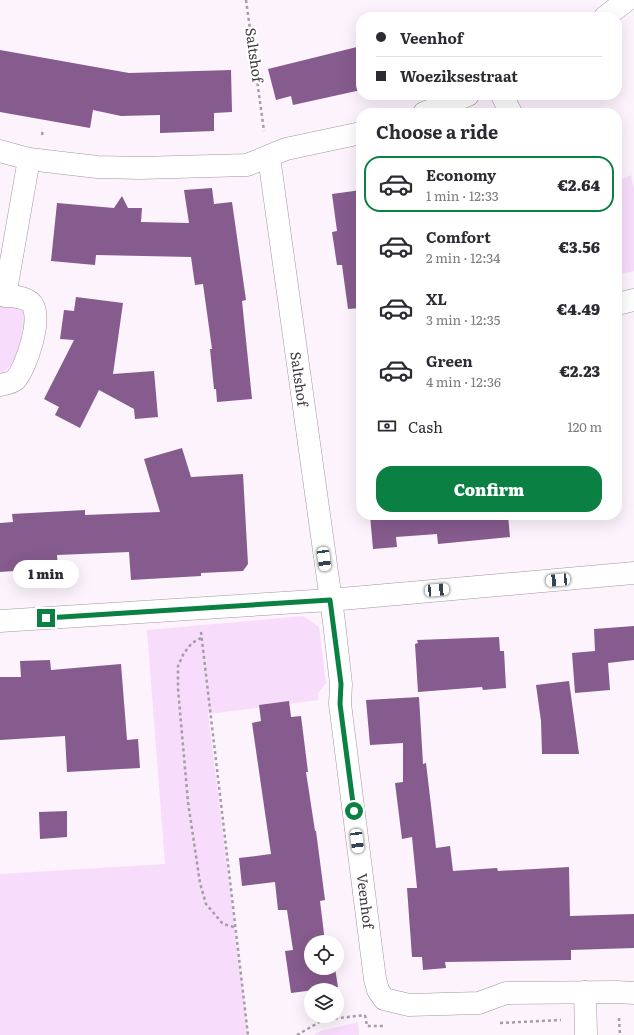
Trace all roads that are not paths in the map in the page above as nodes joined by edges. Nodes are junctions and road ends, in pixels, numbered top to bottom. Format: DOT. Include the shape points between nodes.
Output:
graph roads {
  1 [pos="628,0"];
  2 [pos="612,12"];
  3 [pos="456,100"];
  4 [pos="436,108"];
  5 [pos="356,134"];
  6 [pos="0,151"];
  7 [pos="269,158"];
  8 [pos="29,159"];
  9 [pos="3,296"];
  10 [pos="634,300"];
  11 [pos="622,303"];
  12 [pos="0,385"];
  13 [pos="634,573"];
  14 [pos="330,600"];
  15 [pos="0,621"];
  16 [pos="585,992"];
  17 [pos="634,993"];
  18 [pos="586,1035"];
  1 -- 2 [label="street"];
  3 -- 4 [label="street"];
  5 -- 7 [label="street" via="286,149"];
  6 -- 8 [label="street"];
  7 -- 8 [label="street" via="247,165 148,168 97,167"];
  7 -- 14 [label="street, Saltshof"];
  8 -- 9 [label="street"];
  9 -- 12 [label="street" via="24,298 31,302 36,316 33,340 18,375 11,382"];
  10 -- 11 [label="street"];
  13 -- 14 [label="street"];
  14 -- 15 [label="street"];
  14 -- 16 [label="street, Veenhof" via="341,684 340,704 375,979 384,1000 409,1005 479,1003 506,993"];
  16 -- 17 [label="street"];
  16 -- 18 [label="street"];
}
